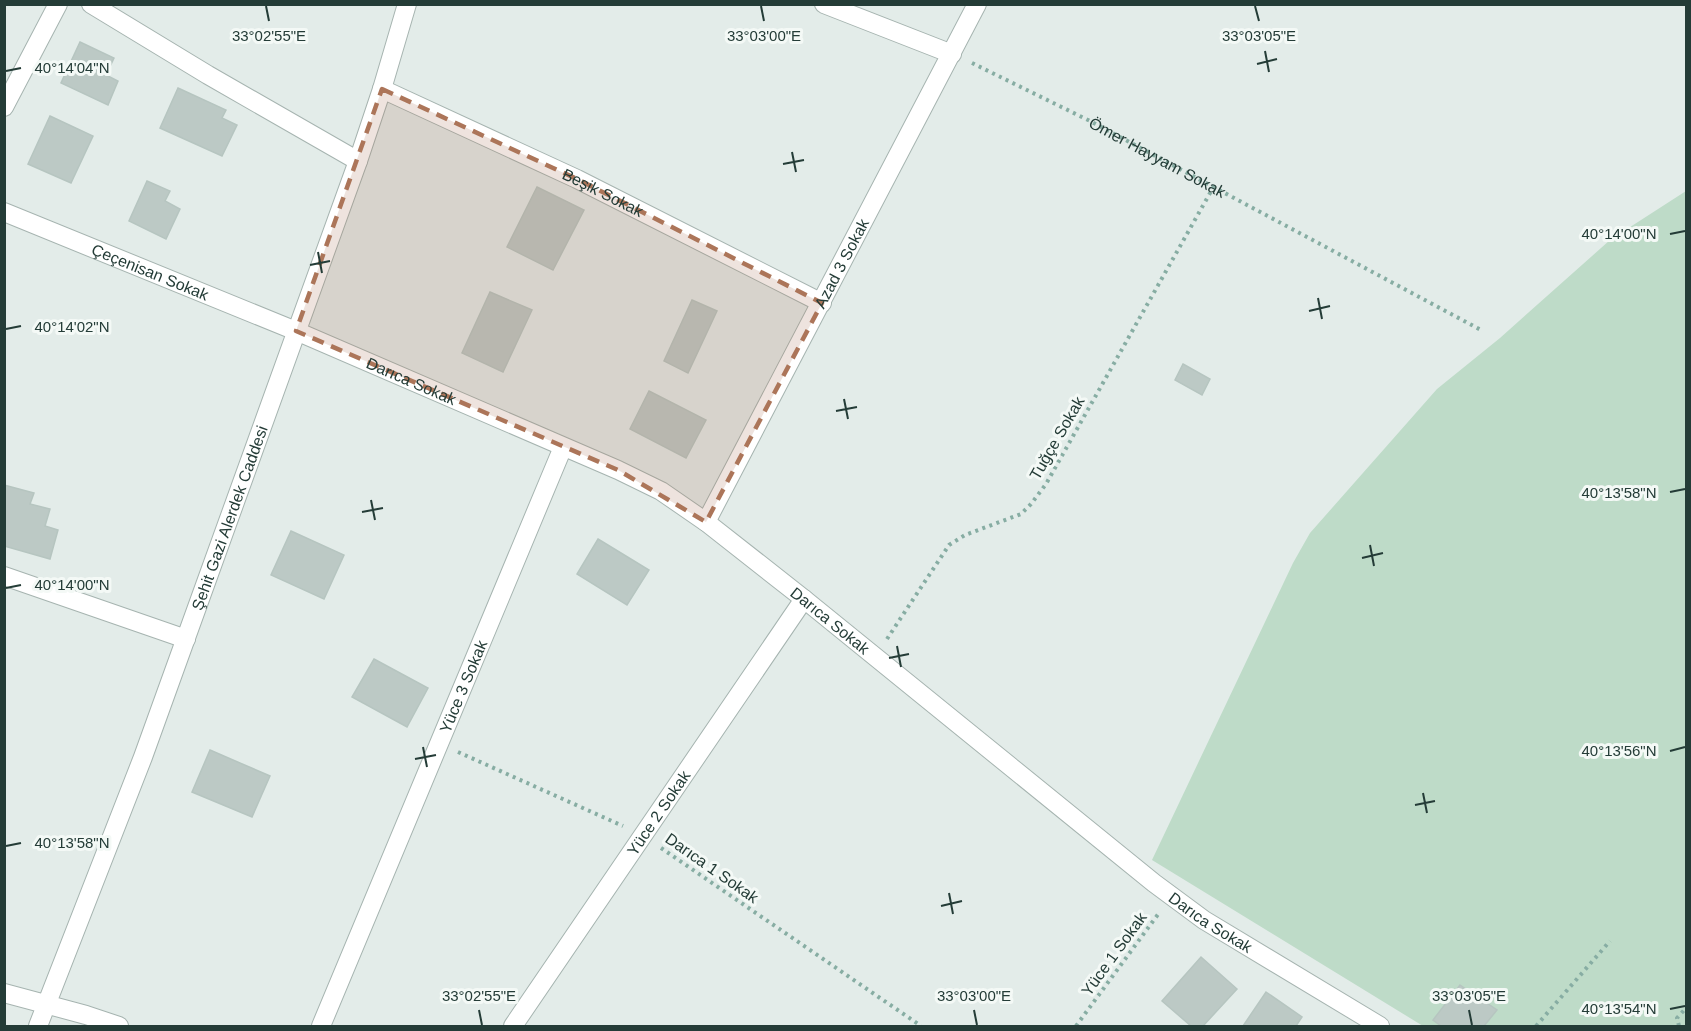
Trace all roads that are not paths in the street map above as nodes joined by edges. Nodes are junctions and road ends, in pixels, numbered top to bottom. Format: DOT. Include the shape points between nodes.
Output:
graph roads {
  1 [pos="58,4"];
  2 [pos="92,4"];
  3 [pos="407,4"];
  4 [pos="824,4"];
  5 [pos="977,4"];
  6 [pos="952,54"];
  7 [pos="382,89"];
  8 [pos="4,107"];
  9 [pos="358,161"];
  10 [pos="4,212"];
  11 [pos="822,303"];
  12 [pos="296,331"];
  13 [pos="563,447"];
  14 [pos="706,522"];
  15 [pos="4,576"];
  16 [pos="804,599"];
  17 [pos="186,639"];
  18 [pos="4,993"];
  19 [pos="47,1005"];
  20 [pos="38,1026"];
  21 [pos="119,1026"];
  22 [pos="321,1026"];
  23 [pos="513,1026"];
  24 [pos="1380,1026"];
  1 -- 8 [label="street"];
  2 -- 9 [label="street"];
  3 -- 7 [label="street, Şehit Gazi Alerdek Caddesi"];
  4 -- 6 [label="street"];
  5 -- 6 [label="street, Azad 3 Sokak"];
  6 -- 11 [label="street, Azad 3 Sokak"];
  7 -- 9 [label="street, Şehit Gazi Alerdek Caddesi"];
  7 -- 11 [label="street, Beşik Sokak" via="577,179"];
  9 -- 12 [label="street, Şehit Gazi Alerdek Caddesi"];
  10 -- 12 [label="street, Çeçenisan Sokak"];
  11 -- 14 [label="street, Azad 3 Sokak"];
  12 -- 13 [label="street, Darıca Sokak"];
  12 -- 17 [label="street, Şehit Gazi Alerdek Caddesi"];
  13 -- 14 [label="street, Darıca Sokak" via="661,491"];
  13 -- 22 [label="street, Yüce 3 Sokak"];
  14 -- 16 [label="street, Darıca Sokak"];
  15 -- 17 [label="street"];
  16 -- 23 [label="street, Yüce 2 Sokak"];
  16 -- 24 [label="street, Darıca Sokak" via="1204,920"];
  17 -- 19 [label="street, Şehit Gazi Alerdek Caddesi"];
  18 -- 19 [label="street"];
  19 -- 20 [label="street, Şehit Gazi Alerdek Caddesi"];
  19 -- 21 [label="street"];
}
